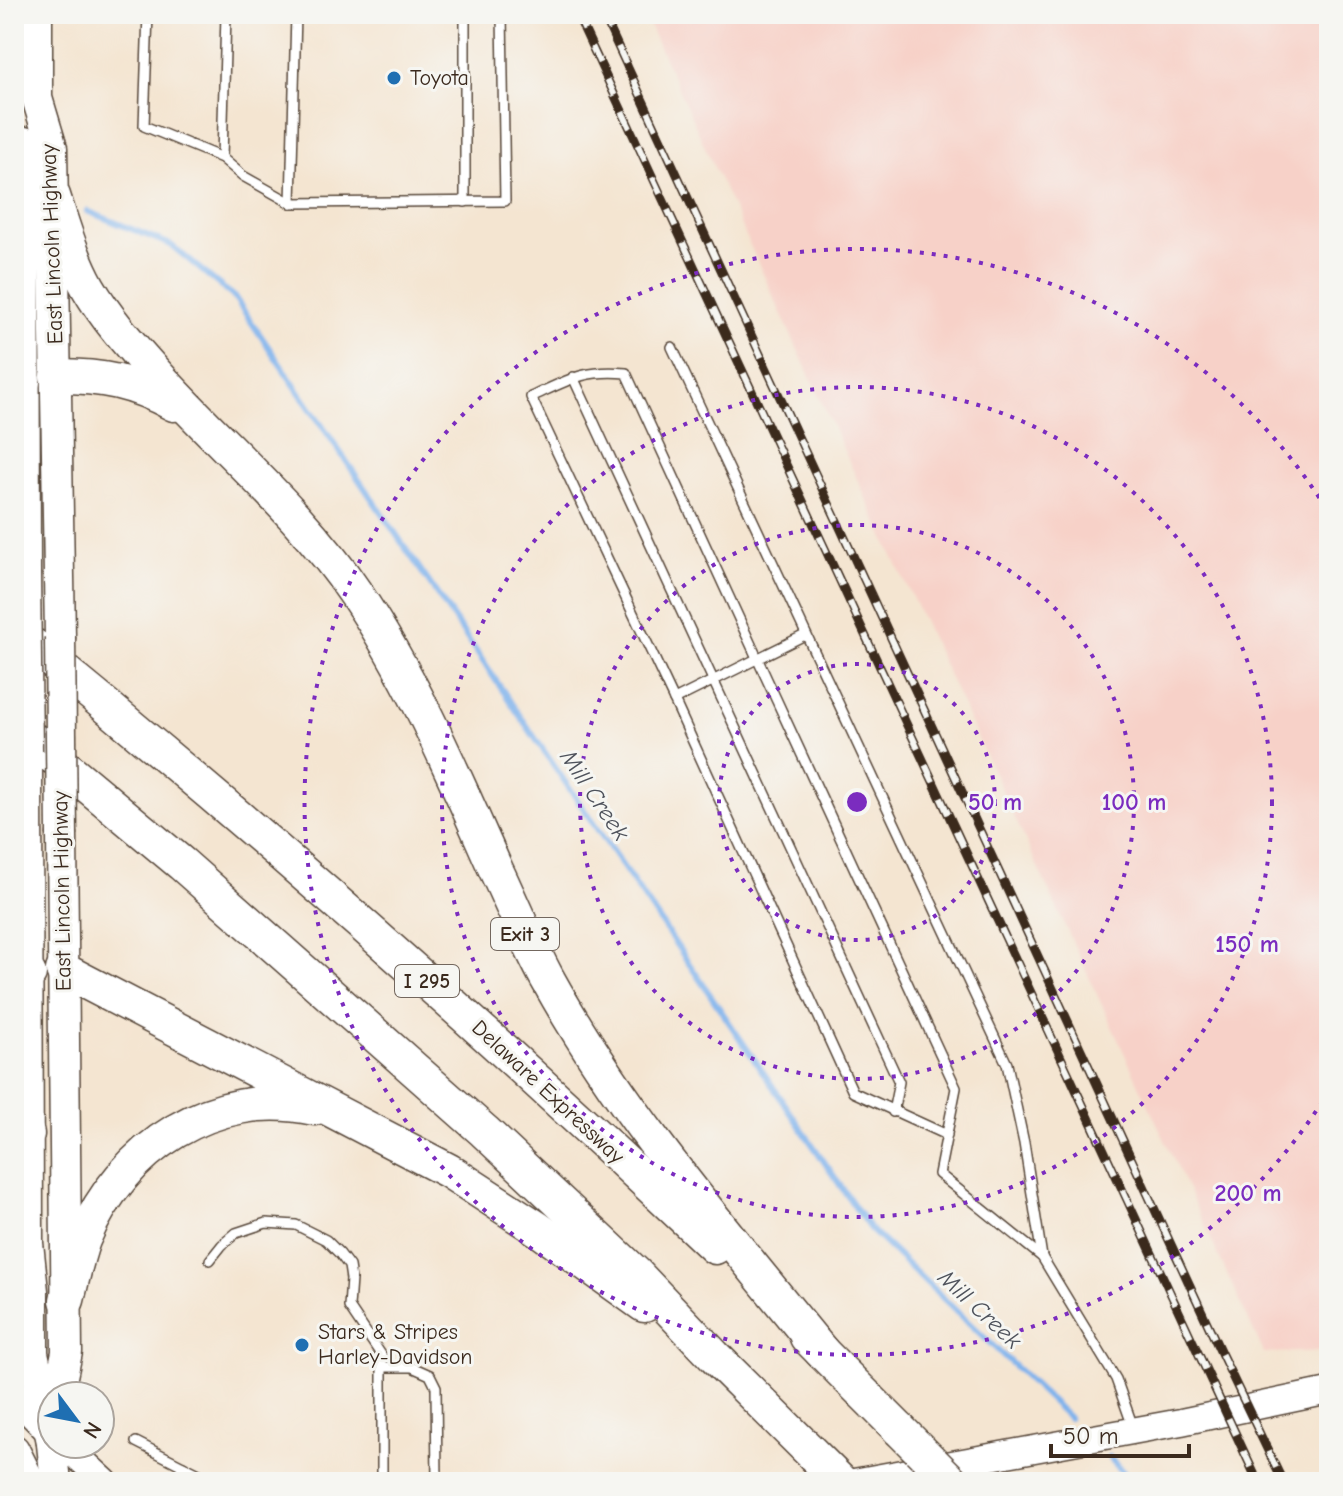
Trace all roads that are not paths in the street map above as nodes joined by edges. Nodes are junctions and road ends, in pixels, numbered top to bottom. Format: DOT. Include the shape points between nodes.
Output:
graph roads {
  1 [pos="37,14"];
  2 [pos="148,14"];
  3 [pos="226,14"];
  4 [pos="296,14"];
  5 [pos="465,14"];
  6 [pos="502,14"];
  7 [pos="37,98"];
  8 [pos="18,158"];
  9 [pos="222,158"];
  10 [pos="53,196"];
  11 [pos="465,202"];
  12 [pos="291,203"];
  13 [pos="672,347"];
  14 [pos="57,376"];
  15 [pos="573,377"];
  16 [pos="19,380"];
  17 [pos="195,417"];
  18 [pos="14,630"];
  19 [pos="805,635"];
  20 [pos="756,658"];
  21 [pos="714,679"];
  22 [pos="674,700"];
  23 [pos="14,724"];
  24 [pos="63,970"];
  25 [pos="22,974"];
  26 [pos="14,1092"];
  27 [pos="893,1112"];
  28 [pos="344,1115"];
  29 [pos="27,1134"];
  30 [pos="947,1135"];
  31 [pos="28,1243"];
  32 [pos="1042,1257"];
  33 [pos="210,1260"];
  34 [pos="14,1274"];
  35 [pos="67,1300"];
  36 [pos="822,1352"];
  37 [pos="714,1356"];
  38 [pos="384,1367"];
  39 [pos="40,1380"];
  40 [pos="61,1380"];
  41 [pos="1329,1391"];
  42 [pos="14,1394"];
  43 [pos="36,1414"];
  44 [pos="1134,1430"];
  45 [pos="136,1442"];
  46 [pos="14,1450"];
  47 [pos="54,1460"];
  48 [pos="81,1460"];
  49 [pos="183,1466"];
  50 [pos="213,1481"];
  51 [pos="30,1482"];
  52 [pos="56,1482"];
  53 [pos="105,1482"];
  54 [pos="176,1482"];
  55 [pos="382,1482"];
  56 [pos="437,1482"];
  57 [pos="841,1482"];
  58 [pos="854,1482"];
  59 [pos="952,1482"];
  1 -- 7 [label="main road"];
  2 -- 9 [label="lane" via="144,126"];
  3 -- 9 [label="lane"];
  4 -- 12 [label="lane"];
  5 -- 11 [label="lane"];
  6 -- 11 [label="lane" via="505,201"];
  7 -- 8 [label="main road, East Lincoln Highway"];
  7 -- 10 [label="main road, East Lincoln Highway" via="52,148"];
  8 -- 16 [label="main road, East Lincoln Highway"];
  9 -- 12 [label="lane"];
  10 -- 14 [label="main road, East Lincoln Highway"];
  10 -- 17 [label="highway" via="89,289 126,340"];
  11 -- 12 [label="lane"];
  13 -- 19 [label="lane"];
  14 -- 16 [label="main road"];
  14 -- 17 [label="highway" via="132,384"];
  14 -- 24 [label="main road, East Lincoln Highway, bridge"];
  15 -- 20 [label="lane" via="626,373"];
  15 -- 21 [label="lane"];
  15 -- 22 [label="lane" via="531,397"];
  16 -- 25 [label="main road, East Lincoln Highway, bridge" via="28,807"];
  17 -- 36 [label="highway, Exit 3" via="307,527 358,597 434,730 533,949 589,1050 660,1150"];
  18 -- 36 [label="highway, Delaware Expressway / I 295" via="380,938"];
  19 -- 20 [label="lane"];
  19 -- 32 [label="lane" via="1007,1064"];
  20 -- 21 [label="lane"];
  20 -- 30 [label="lane" via="956,1088"];
  21 -- 22 [label="lane"];
  21 -- 27 [label="lane" via="899,1082"];
  22 -- 27 [label="lane" via="853,1092"];
  23 -- 37 [label="highway" via="440,1091 636,1274"];
  24 -- 25 [label="main road"];
  24 -- 28 [label="highway"];
  24 -- 35 [label="main road, East Lincoln Highway"];
  25 -- 29 [label="main road, East Lincoln Highway"];
  26 -- 29 [label="highway"];
  27 -- 30 [label="lane"];
  28 -- 35 [label="highway" via="285,1104 238,1106 167,1135 109,1193 84,1240"];
  28 -- 37 [label="highway" via="495,1200"];
  29 -- 31 [label="main road, East Lincoln Highway"];
  30 -- 32 [label="lane" via="939,1174"];
  31 -- 34 [label="main road"];
  31 -- 39 [label="main road, East Lincoln Highway" via="33,1353"];
  32 -- 44 [label="lane" via="1116,1379"];
  33 -- 38 [label="lane" via="236,1233 266,1223 296,1225 326,1240 349,1266 349,1307"];
  35 -- 40 [label="main road, East Lincoln Highway"];
  36 -- 59 [label="highway, Delaware Expressway / I 295, bridge"];
  37 -- 57 [label="highway"];
  38 -- 55 [label="lane"];
  38 -- 56 [label="lane" via="412,1367 430,1375 436,1387"];
  41 -- 44 [label="main road"];
  42 -- 43 [label="main road"];
  44 -- 58 [label="main road"];
  45 -- 49 [label="lane"];
  46 -- 51 [label="main road"];
  47 -- 52 [label="main road, East Lincoln Highway"];
  48 -- 53 [label="main road"];
  49 -- 50 [label="lane"];
  49 -- 54 [label="lane"];
}
